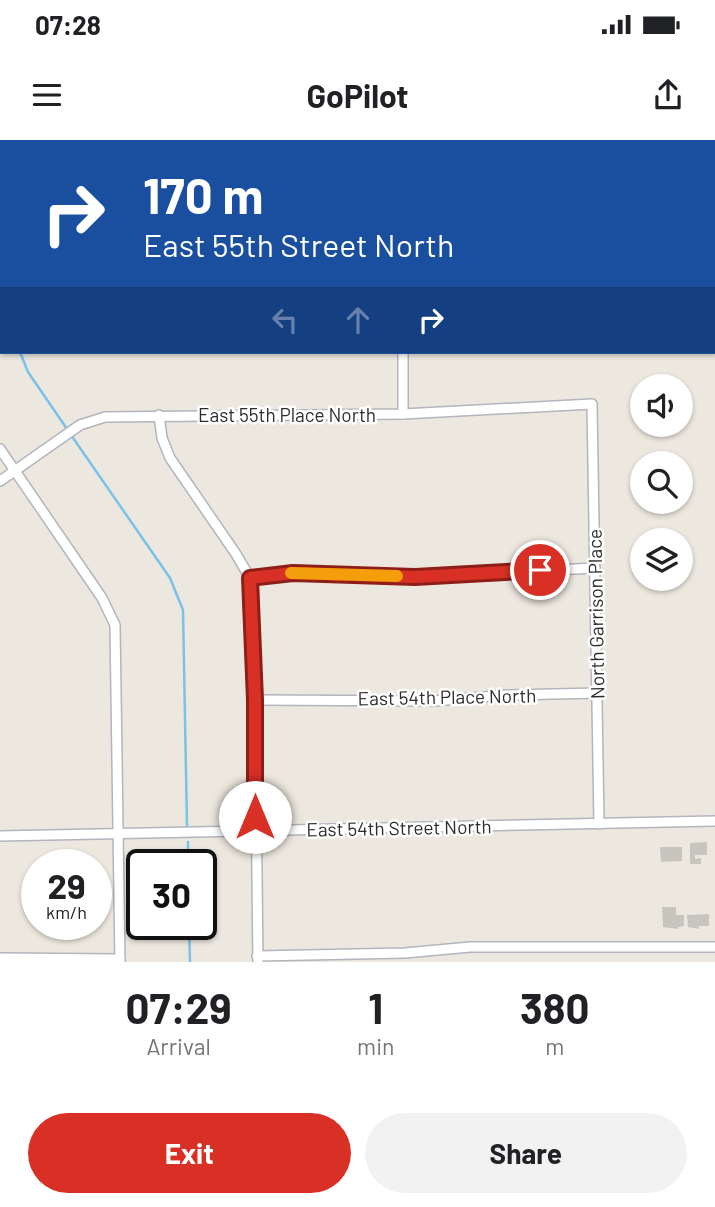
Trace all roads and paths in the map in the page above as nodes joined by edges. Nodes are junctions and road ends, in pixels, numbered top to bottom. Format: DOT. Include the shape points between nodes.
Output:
graph roads {
  1 [pos="403,354"];
  2 [pos="592,404"];
  3 [pos="403,414"];
  4 [pos="159,415"];
  5 [pos="0,449"];
  6 [pos="15,471"];
  7 [pos="0,481"];
  8 [pos="595,568"];
  9 [pos="250,578"];
  10 [pos="598,693"];
  11 [pos="255,700"];
  12 [pos="715,821"];
  13 [pos="599,824"];
  14 [pos="255,831"];
  15 [pos="119,834"];
  16 [pos="0,836"];
  17 [pos="715,947"];
  18 [pos="0,958"];
  19 [pos="257,959"];
  20 [pos="120,961"];
  1 -- 3 [label="street"];
  2 -- 3 [label="street, East 55th Place North"];
  2 -- 8 [label="street, North Garrison Place"];
  3 -- 4 [label="street, East 55th Place North"];
  4 -- 6 [label="street, East 55th Place North" via="105,417 80,425"];
  4 -- 9 [label="street" via="170,458"];
  5 -- 6 [label="street"];
  6 -- 7 [label="street, East 55th Place North"];
  6 -- 15 [label="street" via="102,598 115,625"];
  8 -- 9 [label="street" via="415,577 293,573"];
  8 -- 10 [label="street, North Garrison Place"];
  9 -- 11 [label="street"];
  10 -- 11 [label="street, East 54th Place North" via="434,701"];
  10 -- 13 [label="street, North Garrison Place"];
  11 -- 14 [label="street"];
  12 -- 13 [label="street, East 54th Street North"];
  13 -- 14 [label="street, East 54th Street North"];
  14 -- 15 [label="street, East 54th Street North"];
  14 -- 19 [label="street"];
  15 -- 16 [label="street, East 54th Street North"];
  15 -- 20 [label="street"];
  17 -- 19 [label="street" via="470,947"];
  18 -- 20 [label="street"];
}
